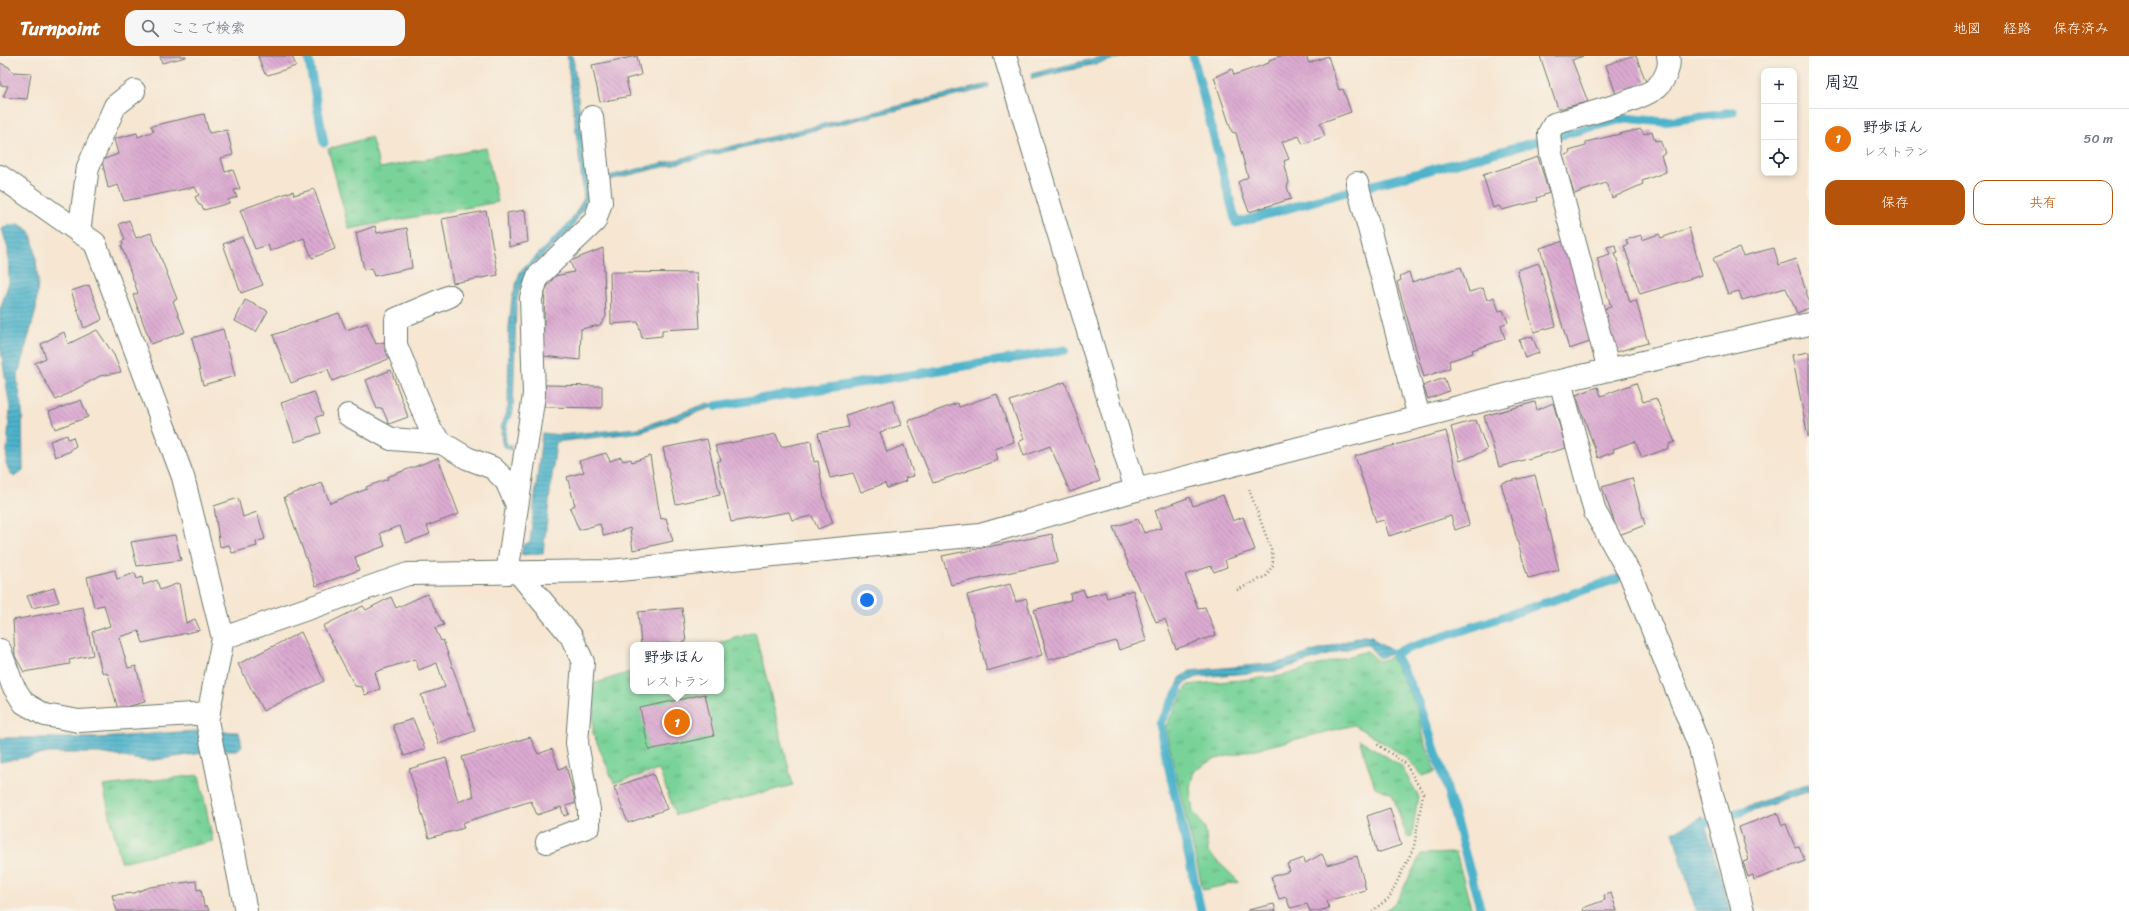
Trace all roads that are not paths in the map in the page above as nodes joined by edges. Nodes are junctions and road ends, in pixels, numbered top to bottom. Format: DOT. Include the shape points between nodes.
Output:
graph roads {
  1 [pos="1005,56"];
  2 [pos="1668,56"];
  3 [pos="134,91"];
  4 [pos="592,117"];
  5 [pos="4,183"];
  6 [pos="1357,183"];
  7 [pos="79,232"];
  8 [pos="450,296"];
  9 [pos="1809,324"];
  10 [pos="1609,370"];
  11 [pos="1560,381"];
  12 [pos="348,415"];
  13 [pos="1419,417"];
  14 [pos="442,443"];
  15 [pos="1136,490"];
  16 [pos="517,505"];
  17 [pos="513,572"];
  18 [pos="223,638"];
  19 [pos="0,650"];
  20 [pos="209,713"];
  21 [pos="547,842"];
  22 [pos="246,911"];
  23 [pos="1743,911"];
  1 -- 15 [label="street"];
  2 -- 10 [label="street" via="1666,73 1657,87 1644,95 1554,124 1549,133 1551,154"];
  3 -- 7 [label="street" via="115,106 88,167"];
  4 -- 16 [label="street" via="601,202 595,221 538,276 531,298 534,395"];
  5 -- 7 [label="street"];
  6 -- 13 [label="street"];
  7 -- 18 [label="street" via="95,243 183,477"];
  8 -- 14 [label="street" via="396,319 396,345 431,431"];
  9 -- 10 [label="street"];
  10 -- 11 [label="street"];
  11 -- 13 [label="street"];
  11 -- 23 [label="street" via="1595,512 1630,574 1699,745"];
  12 -- 14 [label="street" via="391,439"];
  13 -- 15 [label="street"];
  14 -- 16 [label="street" via="467,458 493,468 506,481"];
  15 -- 17 [label="street" via="980,536 609,571"];
  16 -- 17 [label="street"];
  17 -- 18 [label="street" via="408,574"];
  17 -- 21 [label="street" via="571,636 583,662 577,742 589,810 589,826"];
  18 -- 20 [label="street"];
  19 -- 20 [label="street" via="13,686 24,703 45,715 79,721"];
  20 -- 22 [label="street" via="207,721"];
}
